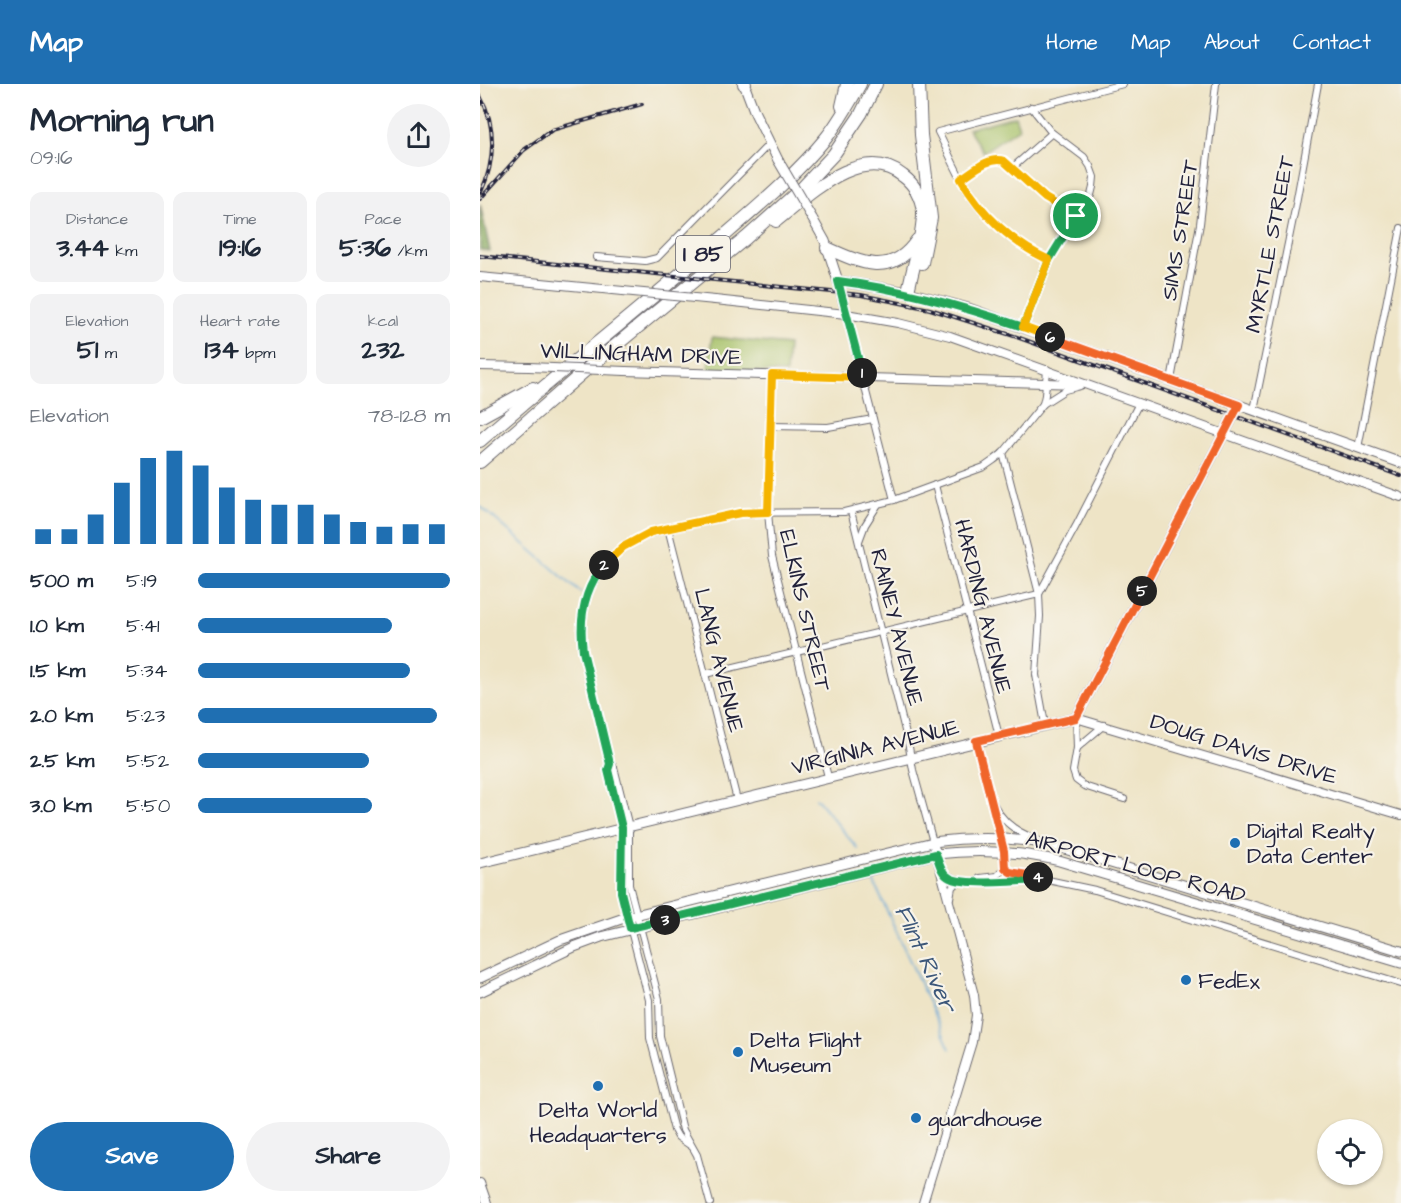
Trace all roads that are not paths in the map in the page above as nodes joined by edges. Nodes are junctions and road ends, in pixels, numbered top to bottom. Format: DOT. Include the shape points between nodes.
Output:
graph roads {
  1 [pos="744,84"];
  2 [pos="848,84"];
  3 [pos="860,84"];
  4 [pos="876,84"];
  5 [pos="919,84"];
  6 [pos="1091,84"];
  7 [pos="1123,84"];
  8 [pos="1216,84"];
  9 [pos="1318,84"];
  10 [pos="1093,92"];
  11 [pos="1031,107"];
  12 [pos="837,122"];
  13 [pos="1052,133"];
  14 [pos="769,144"];
  15 [pos="1012,168"];
  16 [pos="961,179"];
  17 [pos="1076,216"];
  18 [pos="1401,228"];
  19 [pos="920,234"];
  20 [pos="746,238"];
  21 [pos="827,248"];
  22 [pos="596,256"];
  23 [pos="1049,260"];
  24 [pos="480,277"];
  25 [pos="838,281"];
  26 [pos="911,293"];
  27 [pos="846,314"];
  28 [pos="1023,327"];
  29 [pos="480,366"];
  30 [pos="1047,369"];
  31 [pos="558,375"];
  32 [pos="772,375"];
  33 [pos="863,378"];
  34 [pos="1171,381"];
  35 [pos="1046,383"];
  36 [pos="1090,384"];
  37 [pos="1139,403"];
  38 [pos="1042,405"];
  39 [pos="1239,405"];
  40 [pos="1254,410"];
  41 [pos="480,417"];
  42 [pos="873,418"];
  43 [pos="771,426"];
  44 [pos="1224,434"];
  45 [pos="480,441"];
  46 [pos="1358,448"];
  47 [pos="1003,453"];
  48 [pos="480,462"];
  49 [pos="1401,463"];
  50 [pos="935,485"];
  51 [pos="1401,497"];
  52 [pos="894,500"];
  53 [pos="878,506"];
  54 [pos="851,511"];
  55 [pos="768,512"];
  56 [pos="668,528"];
  57 [pos="859,542"];
  58 [pos="1039,594"];
  59 [pos="967,610"];
  60 [pos="881,631"];
  61 [pos="795,652"];
  62 [pos="705,674"];
  63 [pos="1076,718"];
  64 [pos="1045,724"];
  65 [pos="1104,725"];
  66 [pos="999,735"];
  67 [pos="976,741"];
  68 [pos="1077,748"];
  69 [pos="910,757"];
  70 [pos="828,777"];
  71 [pos="987,790"];
  72 [pos="1124,799"];
  73 [pos="737,800"];
  74 [pos="1401,815"];
  75 [pos="626,827"];
  76 [pos="999,837"];
  77 [pos="933,842"];
  78 [pos="1048,844"];
  79 [pos="1004,851"];
  80 [pos="936,854"];
  81 [pos="480,863"];
  82 [pos="940,867"];
  83 [pos="1005,868"];
  84 [pos="1045,879"];
  85 [pos="959,880"];
  86 [pos="949,902"];
  87 [pos="632,916"];
  88 [pos="635,927"];
  89 [pos="1401,951"];
  90 [pos="1401,963"];
  91 [pos="480,978"];
  92 [pos="1401,984"];
  93 [pos="480,992"];
  94 [pos="480,1183"];
  95 [pos="487,1203"];
  96 [pos="710,1203"];
  97 [pos="923,1203"];
  1 -- 14 [label="main road"];
  2 -- 12 [label="highway"];
  3 -- 12 [label="highway, I 85"];
  4 -- 20 [label="highway, I 85" via="834,154"];
  5 -- 26 [label="highway" via="931,218"];
  6 -- 10 [label="street"];
  7 -- 10 [label="street"];
  8 -- 34 [label="street, SIMS STREET" via="1200,224"];
  9 -- 40 [label="street, MYRTLE STREET"];
  10 -- 11 [label="street"];
  11 -- 13 [label="street"];
  11 -- 16 [label="street" via="938,132"];
  12 -- 31 [label="highway, I 85" via="771,195"];
  13 -- 15 [label="street"];
  13 -- 17 [label="street" via="1079,151 1094,177 1091,195"];
  14 -- 21 [label="main road, bridge"];
  14 -- 22 [label="street" via="657,258 645,261"];
  15 -- 16 [label="street" via="998,159"];
  15 -- 17 [label="street" via="1045,198"];
  16 -- 23 [label="street" via="993,221"];
  17 -- 23 [label="street"];
  18 -- 46 [label="street"];
  19 -- 20 [label="highway" via="923,212 912,184 897,171 869,165 829,179 771,224"];
  19 -- 21 [label="highway" via="903,255 878,265 859,263"];
  19 -- 26 [label="highway"];
  20 -- 48 [label="highway, I 85"];
  21 -- 25 [label="main road"];
  23 -- 28 [label="street"];
  24 -- 27 [label="street, bridge"];
  25 -- 26 [label="main road"];
  25 -- 27 [label="street"];
  26 -- 28 [label="main road"];
  27 -- 30 [label="street" via="950,336"];
  27 -- 33 [label="street"];
  28 -- 34 [label="main road"];
  29 -- 32 [label="street, WILLINGHAM DRIVE, bridge"];
  30 -- 35 [label="street"];
  30 -- 36 [label="street"];
  31 -- 41 [label="highway"];
  31 -- 45 [label="highway, I 85"];
  32 -- 33 [label="street, WILLINGHAM DRIVE"];
  32 -- 43 [label="street, ELKINS STREET"];
  33 -- 35 [label="street, WILLINGHAM DRIVE"];
  33 -- 42 [label="street"];
  34 -- 39 [label="main road"];
  35 -- 36 [label="street, WILLINGHAM DRIVE"];
  35 -- 38 [label="street"];
  36 -- 37 [label="street"];
  36 -- 38 [label="street" via="1065,390"];
  37 -- 44 [label="street"];
  37 -- 58 [label="street"];
  38 -- 47 [label="street"];
  39 -- 40 [label="main road"];
  39 -- 44 [label="main road"];
  40 -- 46 [label="main road"];
  42 -- 43 [label="street" via="828,427"];
  42 -- 52 [label="street"];
  43 -- 55 [label="street, ELKINS STREET"];
  44 -- 51 [label="street"];
  44 -- 63 [label="main road"];
  46 -- 49 [label="main road"];
  47 -- 50 [label="street" via="984,466"];
  47 -- 58 [label="street"];
  50 -- 52 [label="street"];
  50 -- 59 [label="street, HARDING AVENUE"];
  52 -- 53 [label="street"];
  53 -- 54 [label="street"];
  53 -- 57 [label="street, RAINEY AVENUE"];
  54 -- 55 [label="street"];
  54 -- 57 [label="street, RAINEY AVENUE"];
  55 -- 56 [label="street" via="740,513"];
  55 -- 61 [label="street, ELKINS STREET" via="772,556"];
  56 -- 62 [label="street, LANG AVENUE"];
  56 -- 75 [label="street" via="623,547 600,570 582,616 583,651 610,764 608,770"];
  57 -- 60 [label="street, RAINEY AVENUE"];
  58 -- 59 [label="street"];
  58 -- 64 [label="street" via="1036,675"];
  59 -- 60 [label="street"];
  59 -- 66 [label="street, HARDING AVENUE"];
  60 -- 61 [label="street"];
  60 -- 69 [label="street, RAINEY AVENUE"];
  61 -- 62 [label="street"];
  61 -- 70 [label="street, ELKINS STREET"];
  62 -- 73 [label="street, LANG AVENUE"];
  63 -- 64 [label="main road, VIRGINIA AVENUE"];
  63 -- 65 [label="street, DOUG DAVIS DRIVE"];
  63 -- 68 [label="street"];
  64 -- 66 [label="main road, VIRGINIA AVENUE"];
  65 -- 68 [label="street"];
  65 -- 74 [label="street, DOUG DAVIS DRIVE"];
  66 -- 67 [label="main road, VIRGINIA AVENUE"];
  67 -- 69 [label="main road, VIRGINIA AVENUE"];
  67 -- 71 [label="street"];
  68 -- 72 [label="street" via="1073,771 1076,780"];
  69 -- 70 [label="main road, VIRGINIA AVENUE"];
  69 -- 77 [label="street, RAINEY AVENUE"];
  70 -- 73 [label="main road, VIRGINIA AVENUE"];
  71 -- 76 [label="street"];
  71 -- 78 [label="street, AIRPORT LOOP ROAD" via="1008,825"];
  73 -- 75 [label="main road, VIRGINIA AVENUE"];
  75 -- 81 [label="main road, VIRGINIA AVENUE"];
  75 -- 87 [label="street" via="621,885"];
  76 -- 77 [label="main road, AIRPORT LOOP ROAD"];
  76 -- 78 [label="main road, AIRPORT LOOP ROAD"];
  76 -- 79 [label="street"];
  77 -- 80 [label="street, RAINEY AVENUE"];
  77 -- 87 [label="main road, AIRPORT LOOP ROAD"];
  78 -- 89 [label="main road, AIRPORT LOOP ROAD"];
  79 -- 80 [label="main road, AIRPORT LOOP ROAD"];
  79 -- 83 [label="street"];
  79 -- 90 [label="main road, AIRPORT LOOP ROAD" via="1059,861"];
  80 -- 82 [label="street, RAINEY AVENUE"];
  80 -- 88 [label="main road, AIRPORT LOOP ROAD"];
  82 -- 85 [label="street" via="949,878"];
  82 -- 86 [label="street, RAINEY AVENUE"];
  83 -- 84 [label="street"];
  83 -- 85 [label="street" via="997,876"];
  84 -- 85 [label="street"];
  84 -- 92 [label="street" via="1095,890"];
  85 -- 86 [label="street" via="952,887"];
  86 -- 97 [label="street, RAINEY AVENUE" via="976,1015 974,1035"];
  87 -- 88 [label="street"];
  87 -- 91 [label="main road, AIRPORT LOOP ROAD" via="561,940"];
  88 -- 93 [label="main road, AIRPORT LOOP ROAD" via="574,947"];
  88 -- 96 [label="street" via="649,1000 650,1038 674,1131 697,1155"];
  94 -- 95 [label="street"];
}
